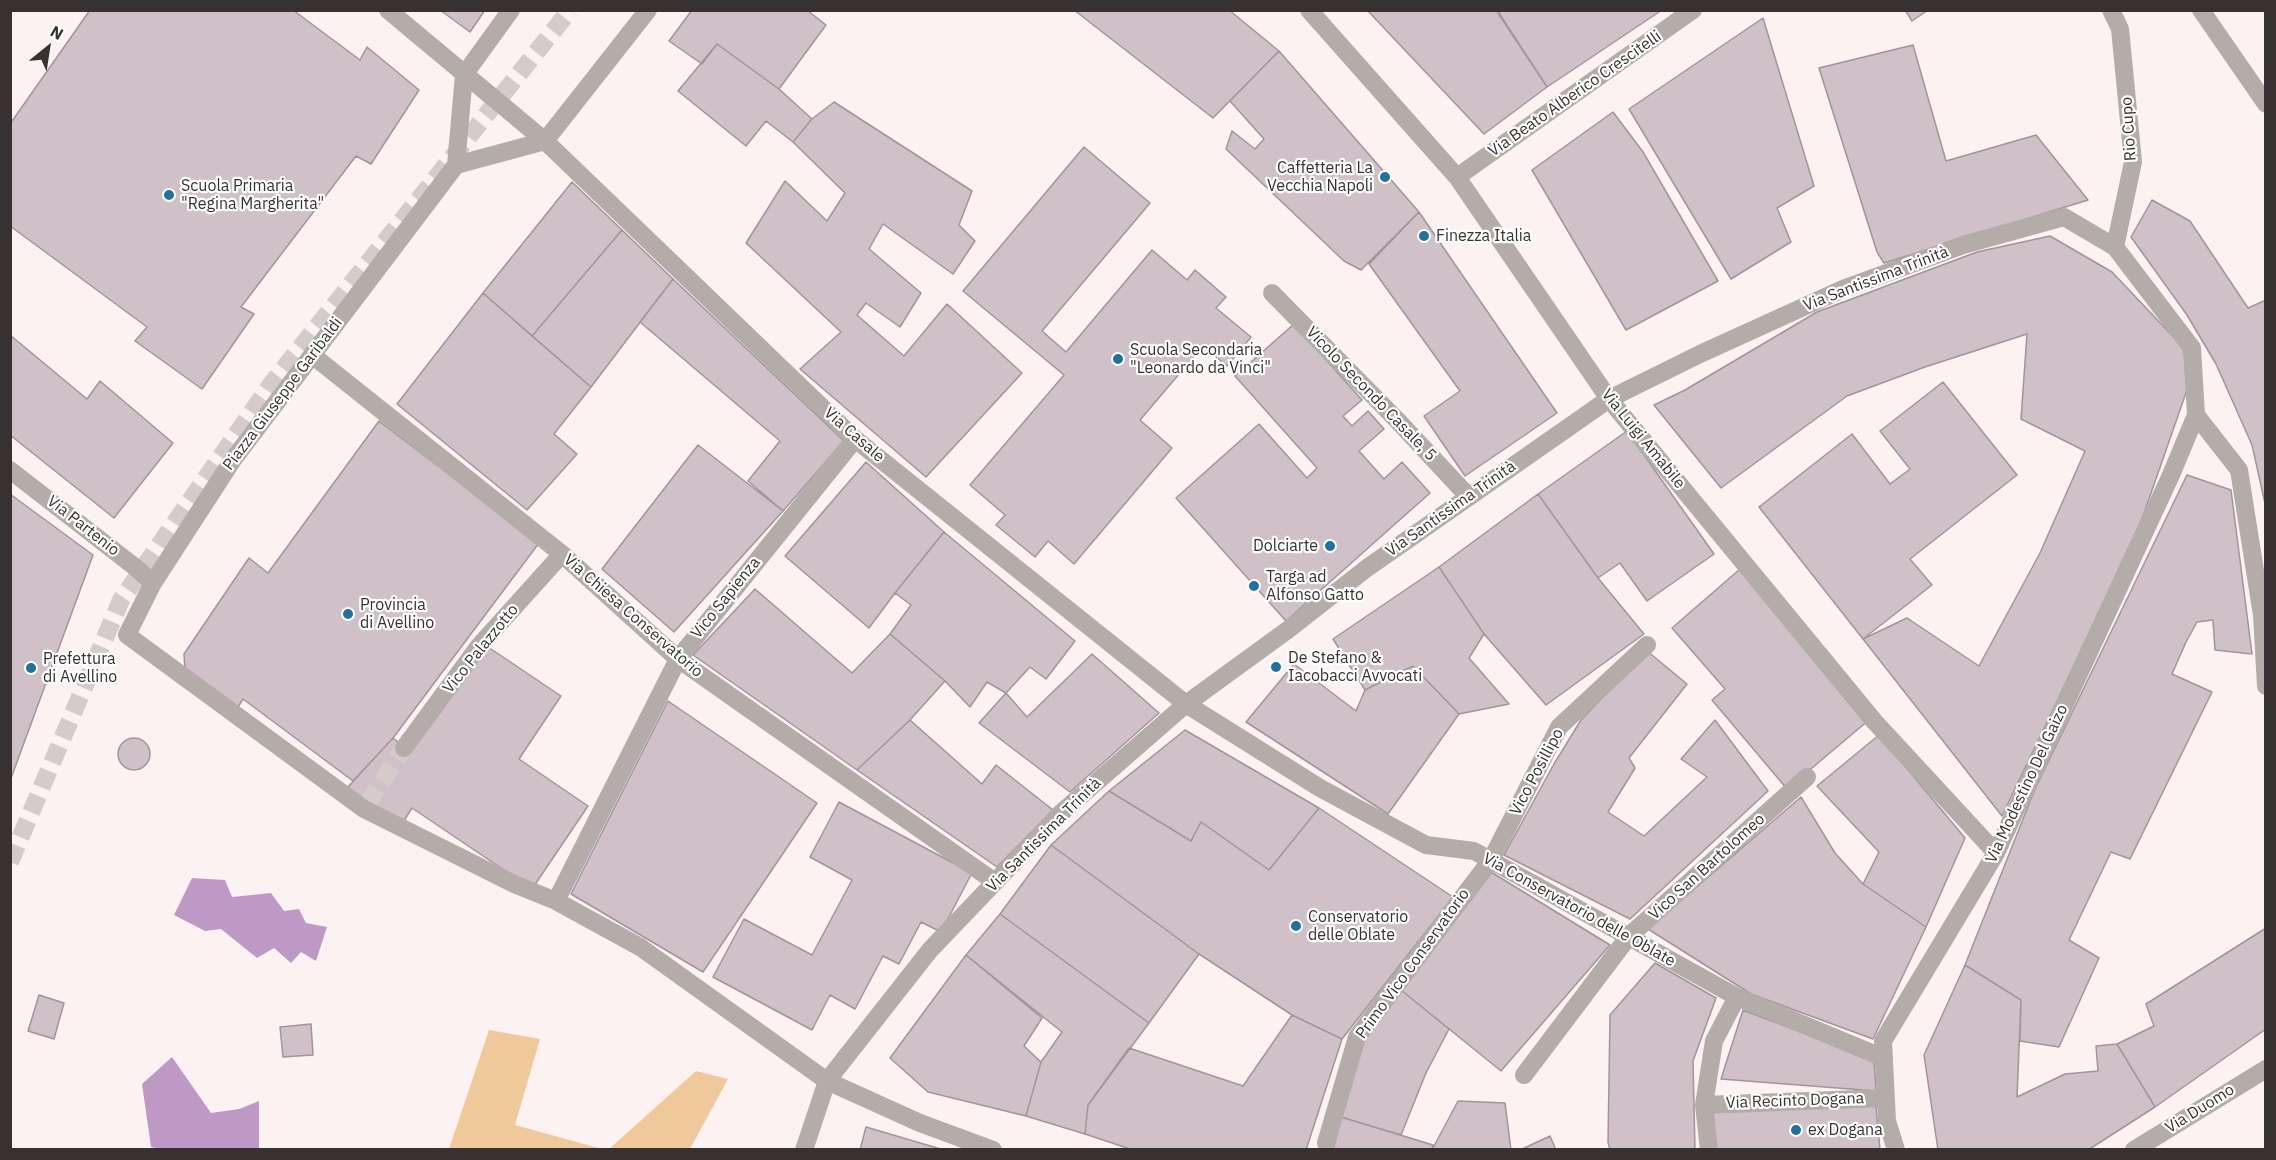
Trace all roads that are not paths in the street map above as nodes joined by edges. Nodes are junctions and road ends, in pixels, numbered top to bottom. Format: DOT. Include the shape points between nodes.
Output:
graph roads {
  1 [pos="388,10"];
  2 [pos="511,10"];
  3 [pos="648,10"];
  4 [pos="1309,10"];
  5 [pos="1693,10"];
  6 [pos="2111,10"];
  7 [pos="2201,10"];
  8 [pos="464,75"];
  9 [pos="2265,104"];
  10 [pos="545,141"];
  11 [pos="456,165"];
  12 [pos="1457,177"];
  13 [pos="2115,247"];
  14 [pos="1272,293"];
  15 [pos="312,355"];
  16 [pos="1609,399"];
  17 [pos="2196,415"];
  18 [pos="855,439"];
  19 [pos="10,470"];
  20 [pos="1469,497"];
  21 [pos="562,554"];
  22 [pos="153,583"];
  23 [pos="1647,645"];
  24 [pos="678,658"];
  25 [pos="2265,686"];
  26 [pos="1186,704"];
  27 [pos="404,748"];
  28 [pos="1807,777"];
  29 [pos="1996,853"];
  30 [pos="1491,860"];
  31 [pos="995,882"];
  32 [pos="556,901"];
  33 [pos="1629,936"];
  34 [pos="1737,997"];
  35 [pos="1884,1058"];
  36 [pos="2265,1069"];
  37 [pos="1524,1075"];
  38 [pos="827,1081"];
  39 [pos="1885,1098"];
  40 [pos="1704,1105"];
  41 [pos="1326,1143"];
  42 [pos="804,1149"];
  43 [pos="993,1149"];
  44 [pos="1710,1149"];
  45 [pos="1896,1149"];
  46 [pos="2134,1149"];
  1 -- 8 [label="street"];
  2 -- 8 [label="street"];
  3 -- 10 [label="street"];
  4 -- 12 [label="street, Via Luigi Amabile"];
  5 -- 12 [label="street, Via Beato Alberico Crescitelli"];
  6 -- 13 [label="street, Rio Cupo" via="2120,29 2133,162"];
  7 -- 9 [label="street"];
  8 -- 10 [label="street"];
  8 -- 11 [label="street"];
  10 -- 11 [label="street"];
  10 -- 18 [label="street, Via Casale"];
  11 -- 15 [label="street, Piazza Giuseppe Garibaldi"];
  12 -- 16 [label="street, Via Luigi Amabile"];
  13 -- 16 [label="street, Via Santissima Trinità" via="2064,217 1964,244 1843,289"];
  13 -- 17 [label="street" via="2192,348"];
  14 -- 20 [label="street, Vicolo Secondo Casale, 5"];
  15 -- 21 [label="street, Via Chiesa Conservatorio"];
  15 -- 22 [label="street, Piazza Giuseppe Garibaldi" via="232,461"];
  16 -- 20 [label="street, Via Santissima Trinità"];
  16 -- 29 [label="street, Via Luigi Amabile" via="1874,721"];
  17 -- 25 [label="street" via="2239,470 2262,615"];
  17 -- 29 [label="street, Via Modestino Del Gaizo"];
  18 -- 24 [label="street, Vico Sapienza"];
  18 -- 26 [label="street, Via Casale"];
  19 -- 22 [label="street, Via Partenio"];
  20 -- 26 [label="street, Via Santissima Trinità"];
  21 -- 24 [label="street, Via Chiesa Conservatorio"];
  21 -- 27 [label="street, Vico Palazzotto" via="478,646"];
  22 -- 32 [label="street, Piazza Giuseppe Garibaldi" via="127,635 365,809"];
  23 -- 30 [label="street, Vico Posillipo" via="1559,727"];
  24 -- 31 [label="street, Via Chiesa Conservatorio"];
  24 -- 32 [label="street, Vico Sapienza"];
  26 -- 30 [label="street, Via Conservatorio delle Oblate" via="1320,788 1426,845 1474,851"];
  26 -- 31 [label="street, Via Santissima Trinità" via="1061,813"];
  28 -- 33 [label="street, Vico San Bartolomeo"];
  29 -- 35 [label="street, Via Modestino Del Gaizo" via="1883,1041"];
  30 -- 33 [label="street, Via Conservatorio delle Oblate"];
  30 -- 41 [label="street, Primo Vico Conservatorio" via="1357,1037"];
  31 -- 38 [label="street, Via Santissima Trinità" via="930,950"];
  32 -- 38 [label="street" via="640,947"];
  33 -- 34 [label="street, Via Conservatorio delle Oblate"];
  33 -- 37 [label="street, Vico San Bartolomeo"];
  34 -- 35 [label="street, Via Conservatorio delle Oblate"];
  34 -- 40 [label="street, Via Recinto Dogana" via="1714,1041"];
  35 -- 39 [label="street, Via Modestino Del Gaizo"];
  36 -- 46 [label="street, Via Duomo"];
  38 -- 42 [label="street, Via Santissima Trinità"];
  38 -- 43 [label="street" via="920,1123"];
  39 -- 40 [label="street, Via Recinto Dogana"];
  39 -- 45 [label="street, Via Modestino Del Gaizo"];
  40 -- 44 [label="street, Via Recinto Dogana"];
}
